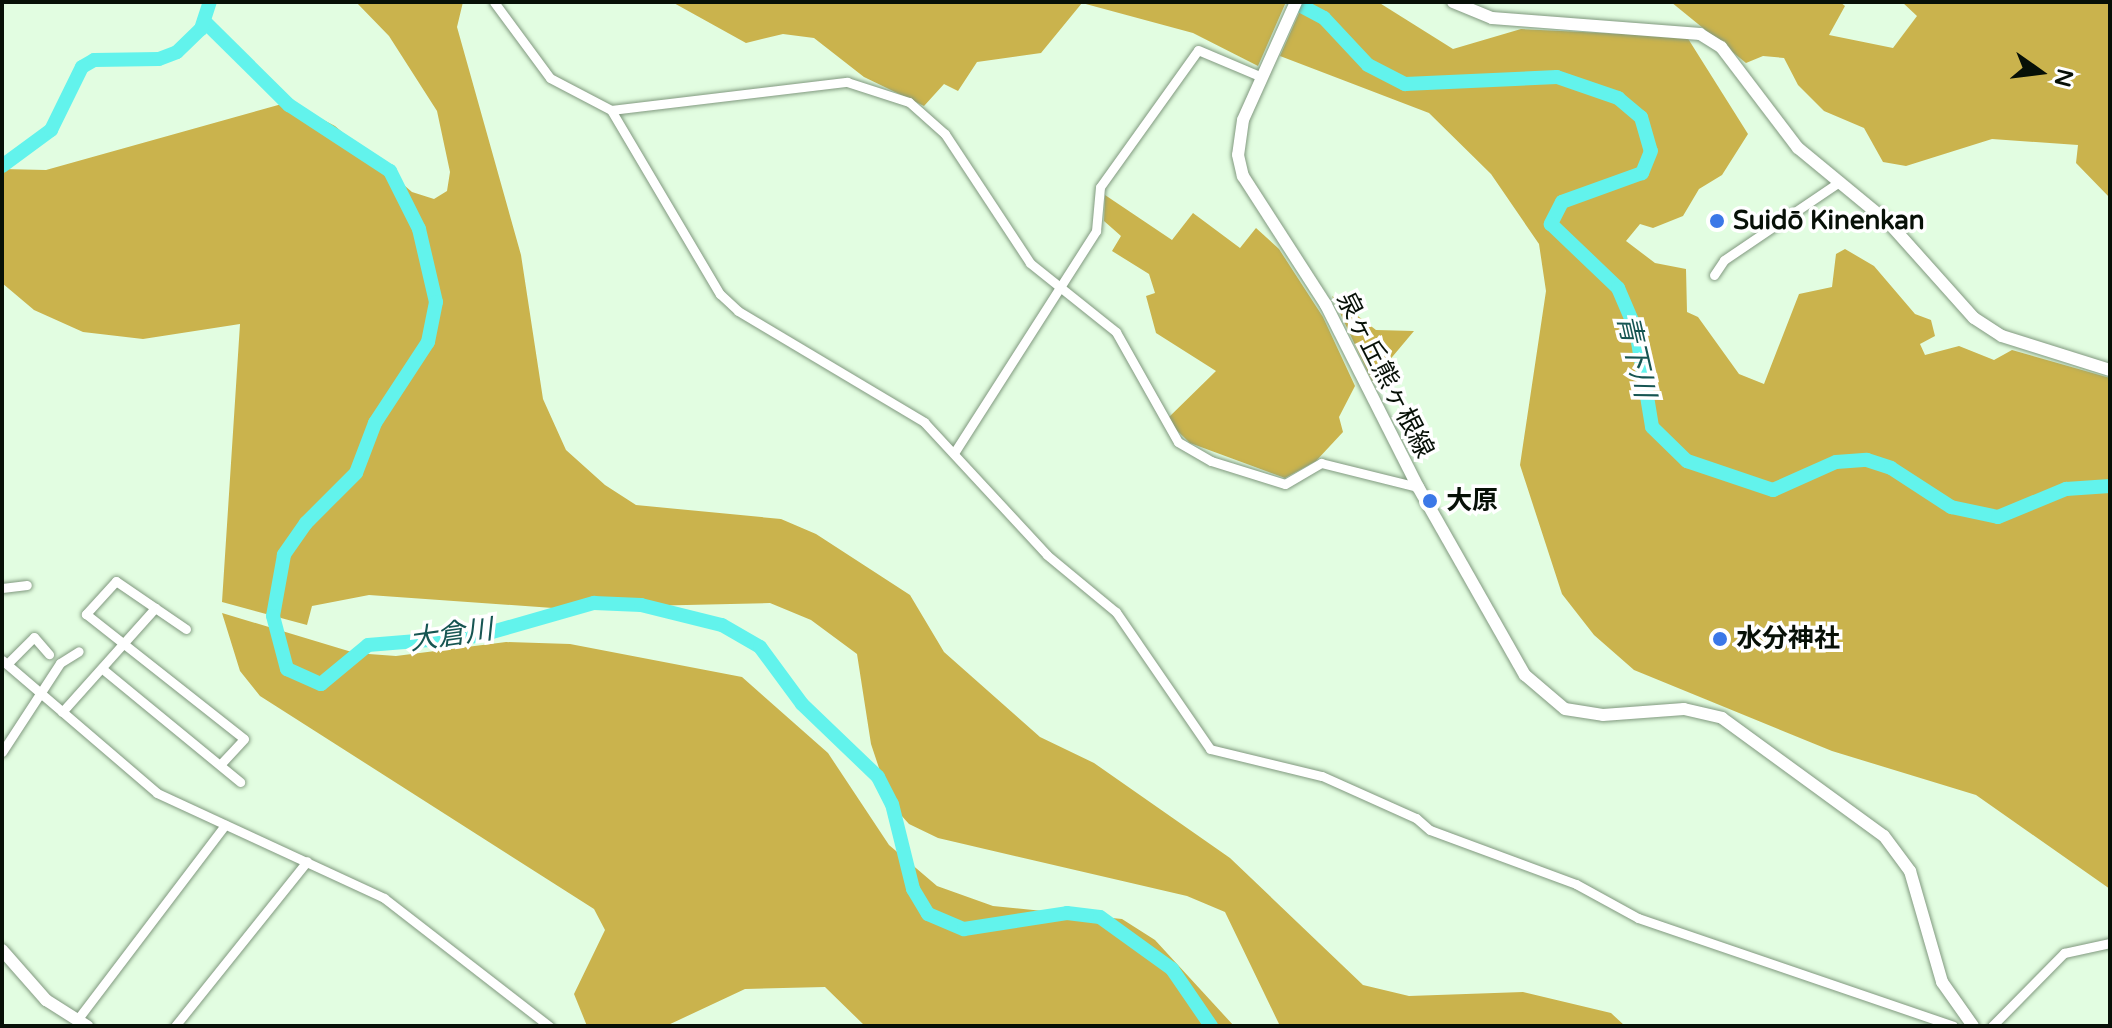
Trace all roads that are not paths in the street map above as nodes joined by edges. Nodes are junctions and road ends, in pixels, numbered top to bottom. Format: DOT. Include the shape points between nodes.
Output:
graph roads {
  1 [pos="494,2"];
  2 [pos="1296,2"];
  3 [pos="1453,2"];
  4 [pos="1262,77"];
  5 [pos="611,110"];
  6 [pos="1839,182"];
  7 [pos="1714,275"];
  8 [pos="1060,285"];
  9 [pos="2110,370"];
  10 [pos="954,453"];
  11 [pos="1418,487"];
  12 [pos="27,585"];
  13 [pos="2,588"];
  14 [pos="155,608"];
  15 [pos="186,629"];
  16 [pos="126,645"];
  17 [pos="79,651"];
  18 [pos="49,654"];
  19 [pos="4,662"];
  20 [pos="105,671"];
  21 [pos="41,694"];
  22 [pos="62,712"];
  23 [pos="2,752"];
  24 [pos="220,765"];
  25 [pos="240,782"];
  26 [pos="225,825"];
  27 [pos="307,861"];
  28 [pos="2110,943"];
  29 [pos="2,950"];
  30 [pos="82,1023"];
  31 [pos="1963,1025"];
  32 [pos="175,1026"];
  33 [pos="549,1026"];
  34 [pos="1992,1026"];
  1 -- 5 [label="street" via="550,78"];
  2 -- 4 [label="main road, 泉ヶ丘熊ヶ根線"];
  3 -- 6 [label="main road" via="1492,18 1700,34 1721,47 1798,148"];
  4 -- 8 [label="street" via="1198,50 1100,187 1096,231"];
  4 -- 11 [label="main road, 泉ヶ丘熊ヶ根線" via="1239,137 1243,176 1326,305"];
  5 -- 8 [label="street" via="828,83 889,91 945,134 1021,251"];
  5 -- 10 [label="street" via="730,304 895,400"];
  6 -- 7 [label="street" via="1724,260"];
  6 -- 9 [label="main road" via="1889,223 1987,327"];
  8 -- 10 [label="street"];
  8 -- 11 [label="street" via="1116,332 1171,436 1190,450 1285,484 1321,463"];
  10 -- 31 [label="street" via="1047,555 1116,612 1219,755 1322,776 1416,818 1430,830 1576,884 1638,918"];
  11 -- 31 [label="main road, 泉ヶ丘熊ヶ根線" via="1515,658 1546,698 1584,713 1675,709 1722,718 1884,836 1910,871 1942,982"];
  12 -- 13 [label="street"];
  14 -- 15 [label="street"];
  14 -- 16 [label="street"];
  14 -- 16 [label="street" via="116,581 86,614"];
  16 -- 20 [label="street"];
  16 -- 24 [label="street" via="244,739"];
  17 -- 21 [label="street" via="60,663"];
  18 -- 19 [label="street" via="34,637"];
  19 -- 21 [label="street"];
  20 -- 22 [label="street"];
  20 -- 24 [label="street"];
  21 -- 22 [label="street"];
  21 -- 23 [label="street"];
  22 -- 26 [label="street" via="157,793"];
  24 -- 25 [label="street"];
  26 -- 27 [label="street"];
  26 -- 30 [label="street"];
  27 -- 32 [label="street"];
  27 -- 33 [label="street" via="384,898"];
  28 -- 34 [label="street" via="2064,953"];
  29 -- 30 [label="main road" via="46,1000"];
}
